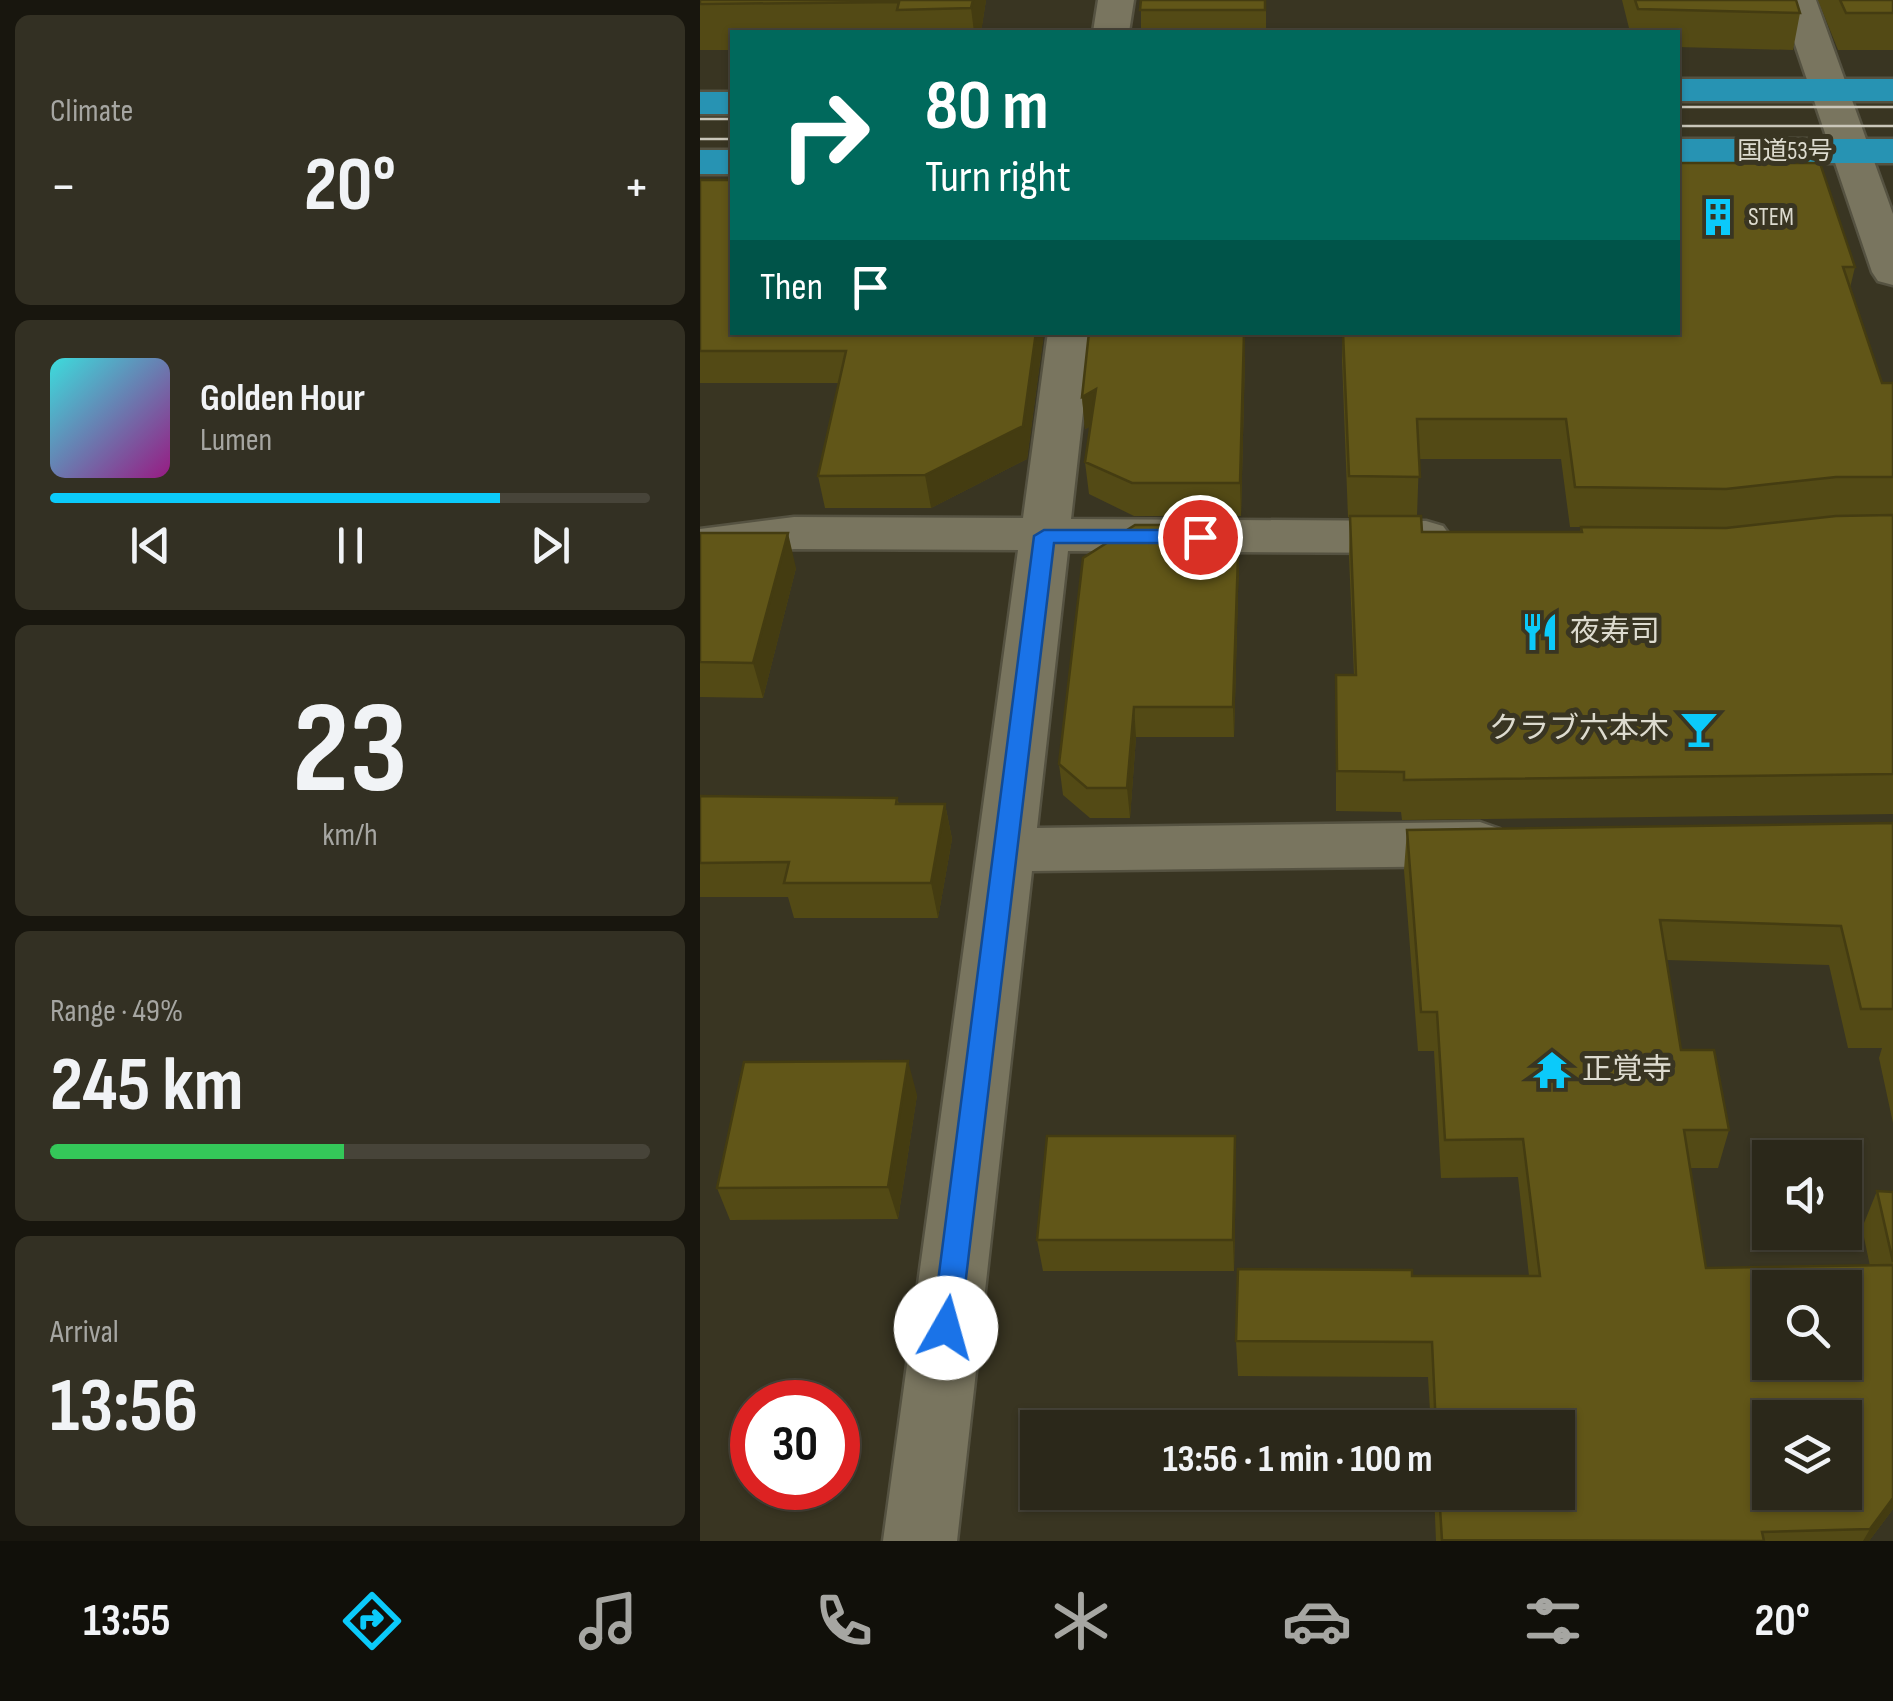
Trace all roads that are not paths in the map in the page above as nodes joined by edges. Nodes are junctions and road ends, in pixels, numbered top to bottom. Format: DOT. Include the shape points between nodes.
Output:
graph roads {
  1 [pos="1116,0"];
  2 [pos="1798,0"];
  3 [pos="1111,30"];
  4 [pos="1822,75"];
  5 [pos="1680,90"];
  6 [pos="1893,90"];
  7 [pos="700,103"];
  8 [pos="730,103"];
  9 [pos="1680,151"];
  10 [pos="1850,151"];
  11 [pos="1893,151"];
  12 [pos="700,162"];
  13 [pos="730,162"];
  14 [pos="1893,272"];
  15 [pos="1070,335"];
  16 [pos="1044,536"];
  17 [pos="1472,537"];
  18 [pos="700,544"];
  19 [pos="1538,844"];
  20 [pos="1005,850"];
  21 [pos="920,1541"];
  1 -- 3 [label="street"];
  2 -- 4 [label="street"];
  4 -- 5 [label="highway"];
  4 -- 6 [label="highway"];
  4 -- 10 [label="street"];
  7 -- 8 [label="highway"];
  9 -- 10 [label="highway, 国道53号"];
  10 -- 11 [label="highway, 国道53号"];
  10 -- 14 [label="street"];
  12 -- 13 [label="highway"];
  15 -- 16 [label="street"];
  16 -- 17 [label="street"];
  16 -- 18 [label="street" via="794,533"];
  16 -- 20 [label="street"];
  19 -- 20 [label="street"];
  20 -- 21 [label="street"];
}
